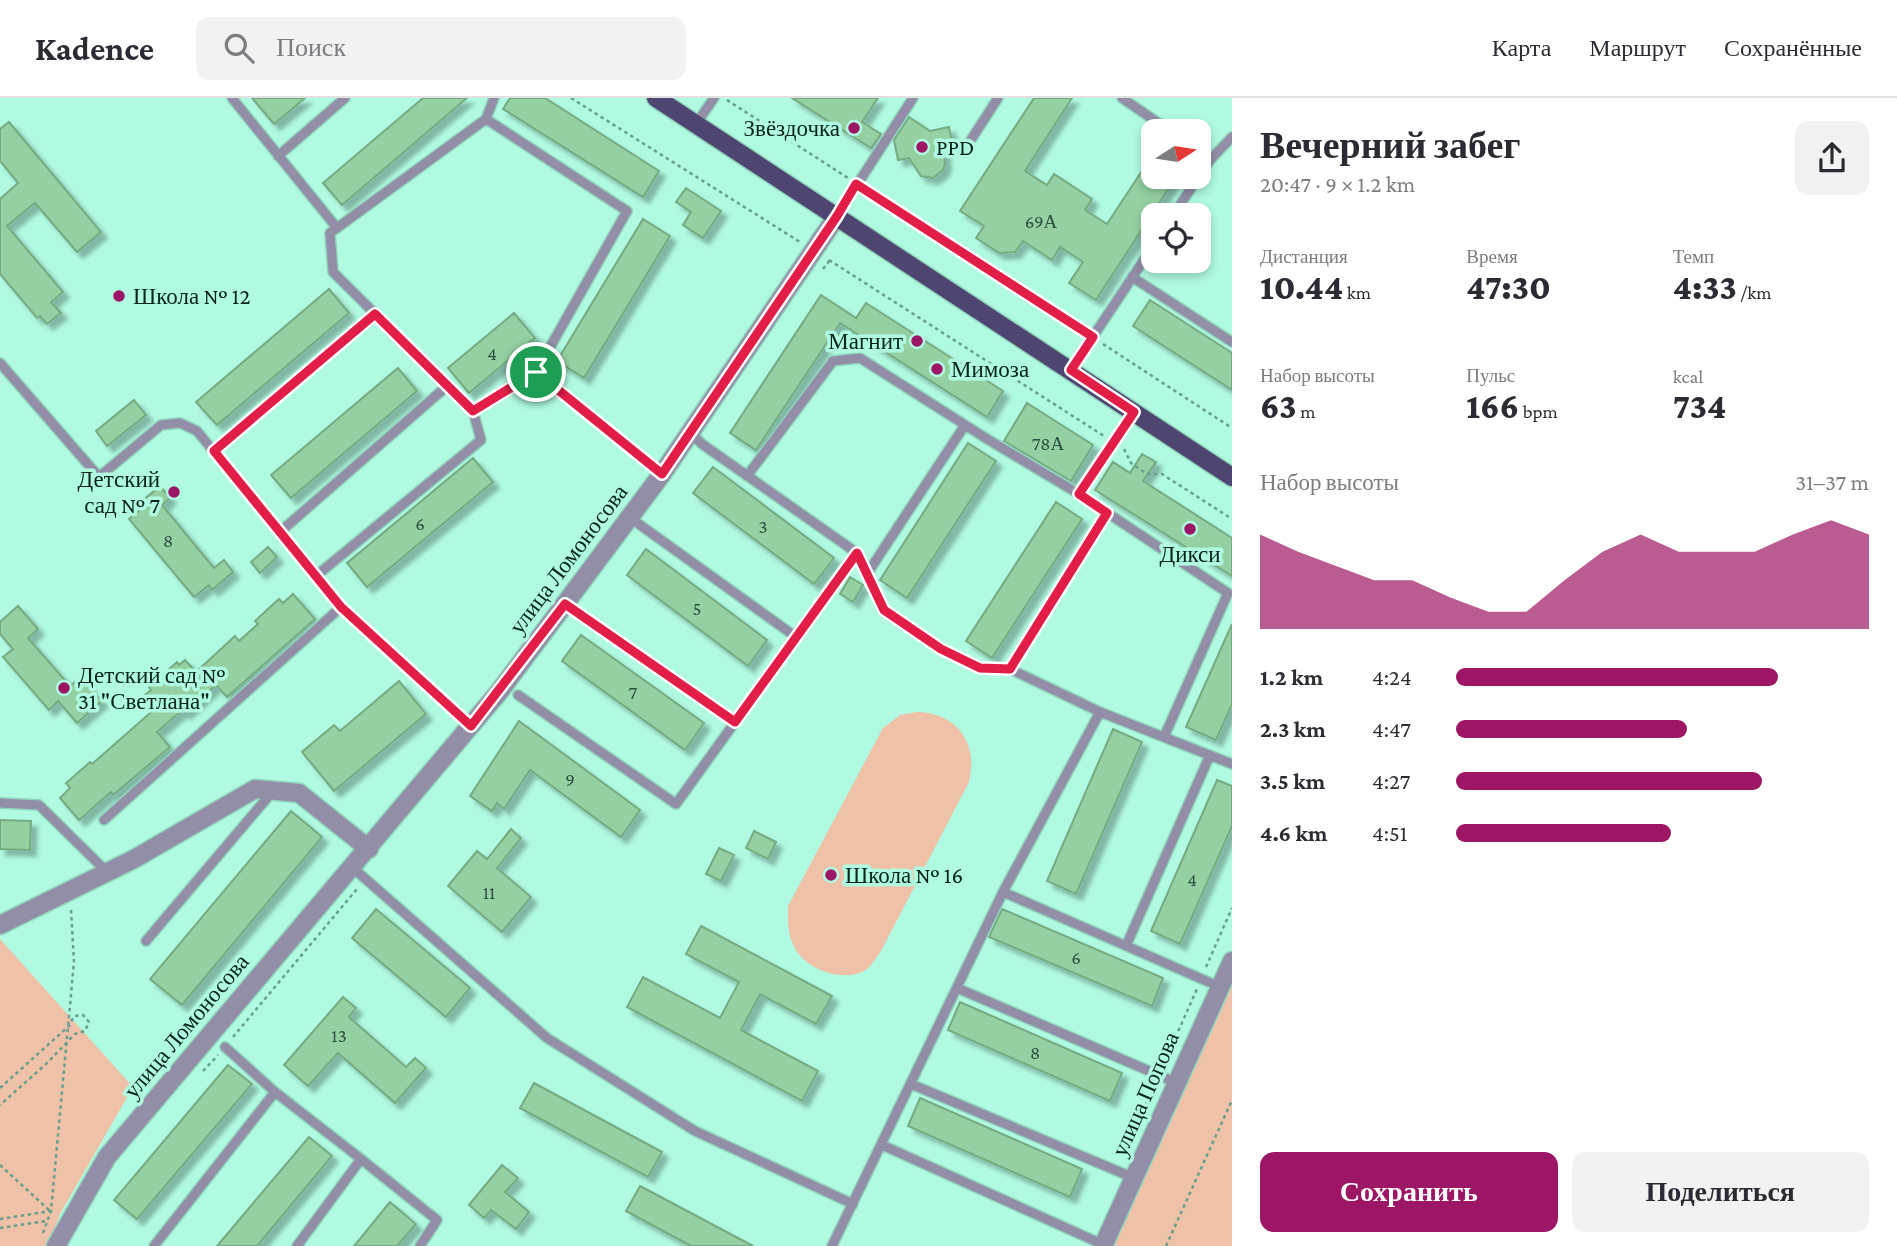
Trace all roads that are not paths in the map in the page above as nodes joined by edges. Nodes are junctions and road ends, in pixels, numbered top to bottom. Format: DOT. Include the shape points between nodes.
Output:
graph roads {
  1 [pos="232,98"];
  2 [pos="345,98"];
  3 [pos="494,98"];
  4 [pos="656,98"];
  5 [pos="714,98"];
  6 [pos="912,98"];
  7 [pos="998,98"];
  8 [pos="1122,98"];
  9 [pos="486,119"];
  10 [pos="1153,119"];
  11 [pos="696,124"];
  12 [pos="1232,137"];
  13 [pos="965,149"];
  14 [pos="278,156"];
  15 [pos="1211,158"];
  16 [pos="837,216"];
  17 [pos="337,228"];
  18 [pos="1141,264"];
  19 [pos="1132,277"];
  20 [pos="375,314"];
  21 [pos="1232,342"];
  22 [pos="0,363"];
  23 [pos="1071,370"];
  24 [pos="536,372"];
  25 [pos="447,386"];
  26 [pos="473,411"];
  27 [pos="1134,412"];
  28 [pos="965,425"];
  29 [pos="690,432"];
  30 [pos="214,451"];
  31 [pos="662,474"];
  32 [pos="747,476"];
  33 [pos="1232,477"];
  34 [pos="1079,494"];
  35 [pos="1107,513"];
  36 [pos="629,517"];
  37 [pos="280,532"];
  38 [pos="857,553"];
  39 [pos="867,574"];
  40 [pos="316,576"];
  41 [pos="565,604"];
  42 [pos="341,607"];
  43 [pos="796,637"];
  44 [pos="1010,669"];
  45 [pos="518,695"];
  46 [pos="1100,712"];
  47 [pos="735,722"];
  48 [pos="471,726"];
  49 [pos="1164,737"];
  50 [pos="1210,755"];
  51 [pos="1232,764"];
  52 [pos="273,791"];
  53 [pos="0,803"];
  54 [pos="104,820"];
  55 [pos="369,849"];
  56 [pos="353,868"];
  57 [pos="108,873"];
  58 [pos="1003,892"];
  59 [pos="0,925"];
  60 [pos="146,941"];
  61 [pos="1126,946"];
  62 [pos="1232,961"];
  63 [pos="1220,987"];
  64 [pos="957,988"];
  65 [pos="225,1047"];
  66 [pos="1177,1083"];
  67 [pos="911,1084"];
  68 [pos="275,1092"];
  69 [pos="882,1145"];
  70 [pos="361,1159"];
  71 [pos="1134,1178"];
  72 [pos="853,1204"];
  73 [pos="1104,1245"];
  74 [pos="56,1246"];
  75 [pos="155,1246"];
  76 [pos="297,1246"];
  77 [pos="420,1246"];
  78 [pos="832,1246"];
  1 -- 14 [label="lane"];
  2 -- 14 [label="lane"];
  3 -- 9 [label="lane"];
  4 -- 11 [label="main road"];
  5 -- 11 [label="lane"];
  6 -- 16 [label="lane"];
  7 -- 13 [label="lane"];
  8 -- 10 [label="lane"];
  9 -- 17 [label="lane"];
  9 -- 24 [label="lane" via="627,211"];
  11 -- 16 [label="main road"];
  12 -- 15 [label="lane"];
  14 -- 17 [label="lane"];
  16 -- 23 [label="main road"];
  16 -- 29 [label="street, улица Ломоносова"];
  17 -- 20 [label="lane" via="330,233 333,272"];
  18 -- 19 [label="lane"];
  19 -- 21 [label="lane"];
  19 -- 23 [label="lane"];
  20 -- 25 [label="lane"];
  20 -- 30 [label="lane"];
  22 -- 30 [label="lane" via="99,477 161,425 180,423 197,431"];
  23 -- 27 [label="main road"];
  24 -- 26 [label="lane"];
  24 -- 31 [label="lane"];
  25 -- 26 [label="lane"];
  25 -- 37 [label="lane"];
  26 -- 40 [label="lane" via="481,440"];
  27 -- 33 [label="main road"];
  27 -- 34 [label="lane"];
  28 -- 32 [label="lane" via="860,358 833,361"];
  28 -- 34 [label="lane"];
  28 -- 39 [label="lane"];
  29 -- 31 [label="street, улица Ломоносова"];
  29 -- 32 [label="lane"];
  30 -- 37 [label="lane"];
  31 -- 36 [label="street, улица Ломоносова"];
  32 -- 38 [label="lane"];
  34 -- 35 [label="lane"];
  35 -- 44 [label="lane"];
  35 -- 49 [label="lane" via="1228,593"];
  36 -- 41 [label="street, улица Ломоносова"];
  36 -- 43 [label="lane"];
  37 -- 40 [label="lane"];
  38 -- 39 [label="lane"];
  38 -- 43 [label="lane"];
  39 -- 44 [label="lane" via="884,610 941,649 980,668"];
  40 -- 42 [label="lane"];
  41 -- 47 [label="lane"];
  41 -- 48 [label="street, улица Ломоносова"];
  42 -- 48 [label="lane"];
  42 -- 54 [label="lane"];
  43 -- 47 [label="lane"];
  44 -- 46 [label="lane"];
  45 -- 47 [label="lane" via="676,804"];
  46 -- 49 [label="lane"];
  46 -- 58 [label="lane"];
  48 -- 55 [label="street, улица Ломоносова"];
  49 -- 50 [label="lane"];
  50 -- 51 [label="lane"];
  50 -- 61 [label="lane"];
  52 -- 55 [label="street" via="299,793"];
  52 -- 57 [label="street" via="255,789"];
  52 -- 60 [label="lane"];
  53 -- 57 [label="lane" via="39,805"];
  55 -- 56 [label="street, улица Ломоносова"];
  56 -- 72 [label="lane" via="547,1038 695,1131"];
  56 -- 74 [label="street, улица Ломоносова" via="107,1157"];
  57 -- 59 [label="street"];
  58 -- 61 [label="lane"];
  58 -- 64 [label="lane"];
  61 -- 63 [label="lane"];
  62 -- 63 [label="street, улица Попова"];
  63 -- 66 [label="street, улица Попова"];
  64 -- 66 [label="lane"];
  64 -- 67 [label="lane"];
  65 -- 68 [label="lane"];
  66 -- 71 [label="street, улица Попова"];
  67 -- 69 [label="lane"];
  67 -- 71 [label="lane"];
  68 -- 70 [label="lane"];
  68 -- 75 [label="lane"];
  69 -- 72 [label="lane"];
  69 -- 73 [label="lane"];
  70 -- 76 [label="lane"];
  70 -- 77 [label="lane" via="437,1220"];
  71 -- 73 [label="street, улица Попова"];
  72 -- 78 [label="lane"];
}
